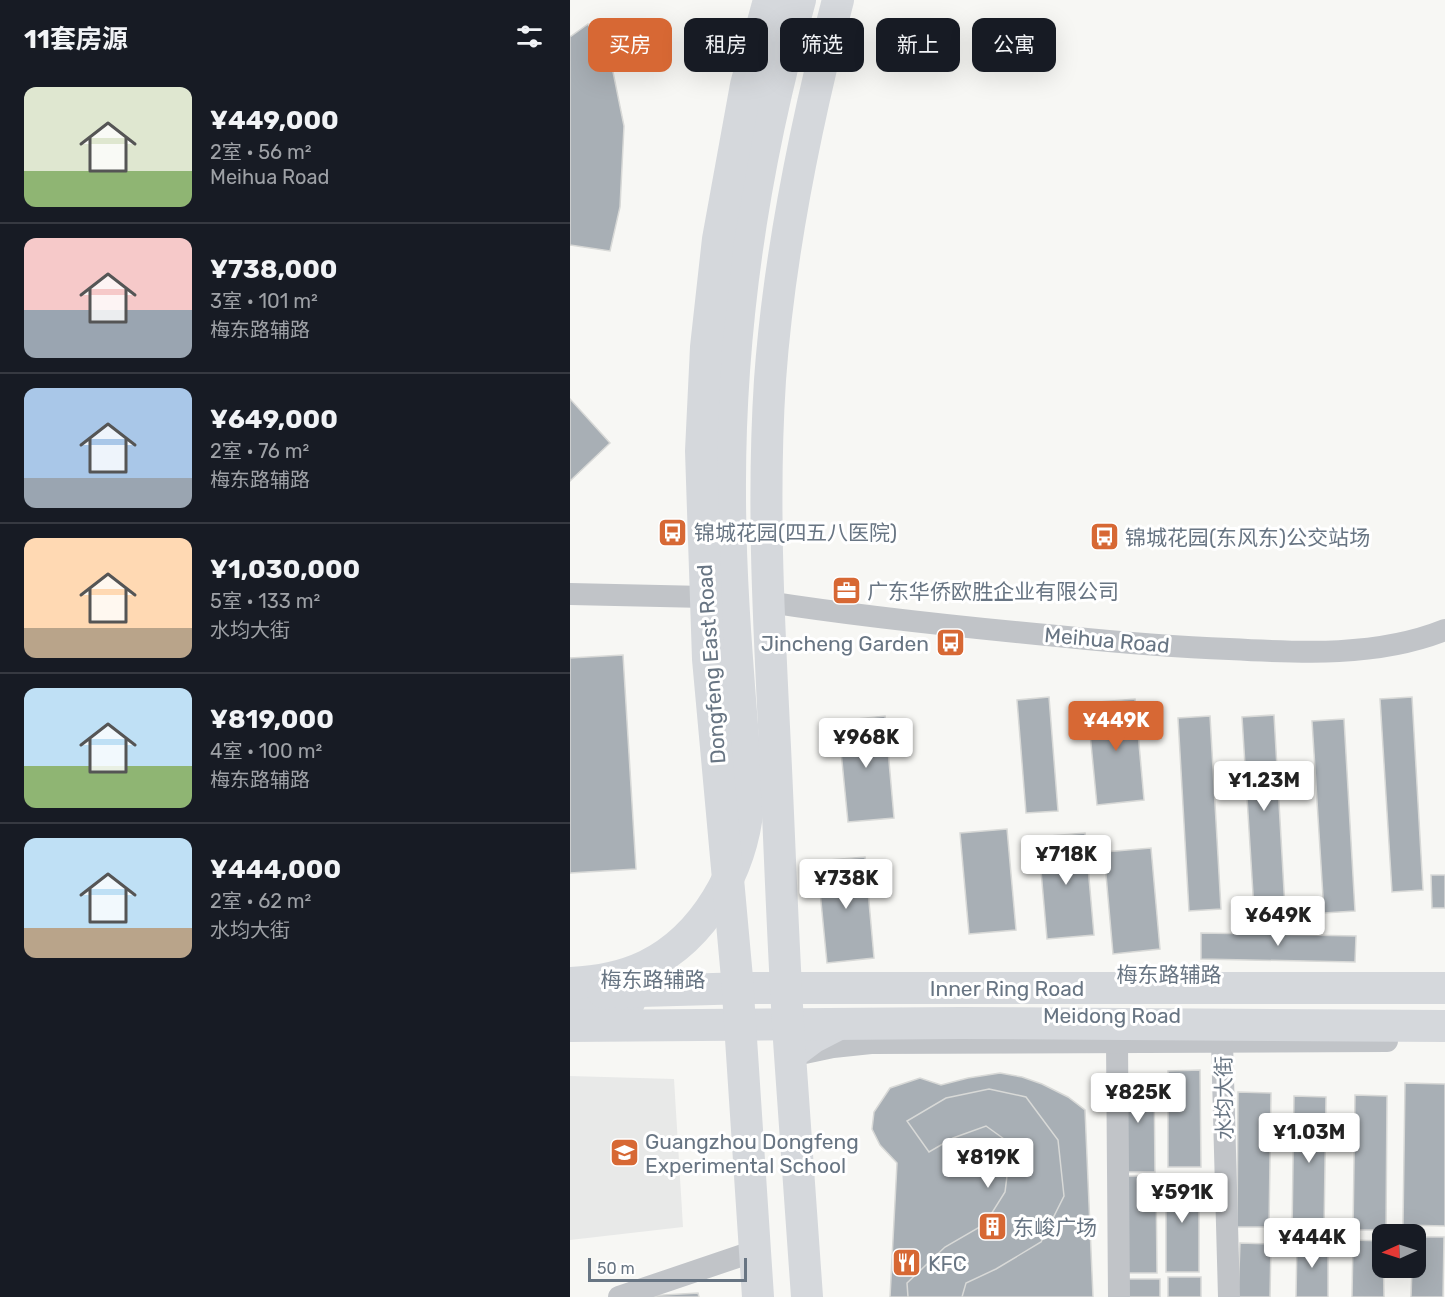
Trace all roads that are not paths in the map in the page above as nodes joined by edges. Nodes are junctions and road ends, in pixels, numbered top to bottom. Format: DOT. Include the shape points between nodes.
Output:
graph roads {
  1 [pos="768,0"];
  2 [pos="800,0"];
  3 [pos="838,0"];
  4 [pos="570,594"];
  5 [pos="705,597"];
  6 [pos="768,602"];
  7 [pos="1445,630"];
  8 [pos="1445,976"];
  9 [pos="570,979"];
  10 [pos="570,983"];
  11 [pos="786,987"];
  12 [pos="1445,988"];
  13 [pos="570,994"];
  14 [pos="1445,998"];
  15 [pos="738,1000"];
  16 [pos="570,1003"];
  17 [pos="1445,1010"];
  18 [pos="570,1016"];
  19 [pos="962,1023"];
  20 [pos="570,1026"];
  21 [pos="1445,1026"];
  22 [pos="1445,1040"];
  23 [pos="1116,1042"];
  24 [pos="1222,1042"];
  25 [pos="570,1046"];
  26 [pos="790,1057"];
  27 [pos="755,1251"];
  28 [pos="619,1297"];
  29 [pos="758,1297"];
  30 [pos="807,1297"];
  31 [pos="1119,1297"];
  32 [pos="1229,1297"];
  1 -- 5 [label="highway, Dongfeng East Road" via="736,131 706,347 701,451"];
  2 -- 10 [label="highway" via="769,124 751,222 735,364 730,503 733,613 748,806 746,829 727,880 682,941 644,967 599,980"];
  3 -- 6 [label="highway" via="805,142 774,336 766,478"];
  4 -- 5 [label="street"];
  5 -- 15 [label="highway, Dongfeng East Road" via="712,723"];
  6 -- 7 [label="street, Meihua Road" via="1101,641 1261,651 1377,647"];
  6 -- 11 [label="highway"];
  8 -- 11 [label="street, 梅东路辅路"];
  9 -- 15 [label="street, 梅东路辅路"];
  11 -- 14 [label="main road, Meidong Road" via="1331,1001"];
  11 -- 26 [label="highway"];
  12 -- 13 [label="highway, Inner Ring Road" via="762,988"];
  15 -- 16 [label="main road"];
  15 -- 18 [label="main road"];
  15 -- 27 [label="highway, Dongfeng East Road"];
  17 -- 26 [label="main road, Meidong Road" via="866,1018 835,1027"];
  19 -- 20 [label="highway, Inner Ring Road"];
  19 -- 21 [label="highway, Inner Ring Road"];
  19 -- 25 [label="highway" via="765,1039"];
  22 -- 24 [label="street"];
  23 -- 24 [label="street"];
  23 -- 26 [label="street" via="871,1043"];
  23 -- 31 [label="street"];
  24 -- 32 [label="street, 水均大街"];
  26 -- 30 [label="highway"];
  27 -- 28 [label="street"];
  27 -- 29 [label="highway, Dongfeng East Road"];
}
